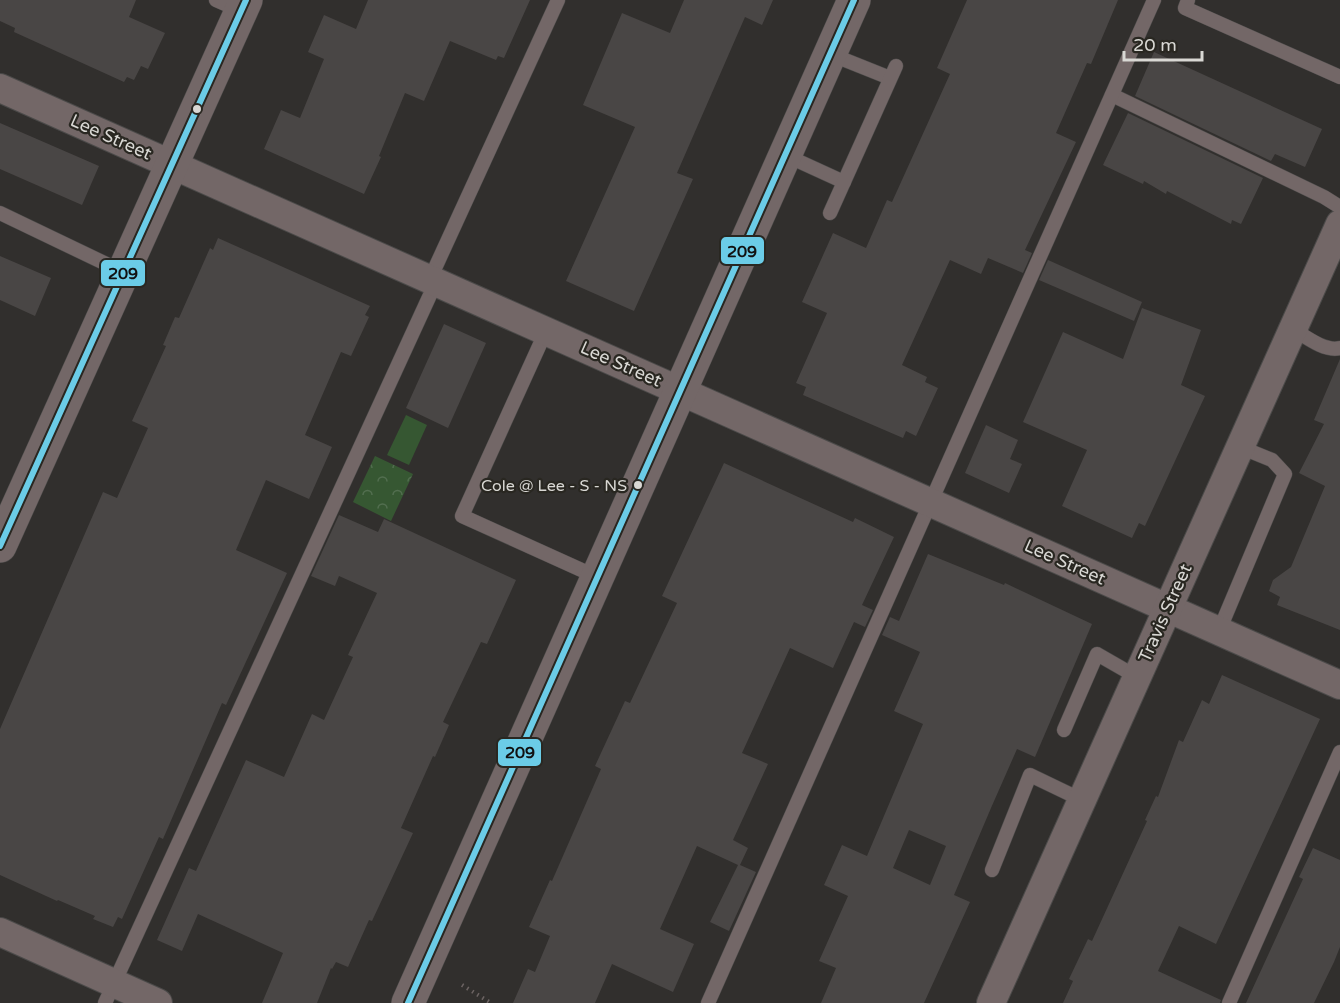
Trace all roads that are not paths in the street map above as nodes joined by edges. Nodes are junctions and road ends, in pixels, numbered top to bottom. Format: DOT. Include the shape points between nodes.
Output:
graph roads {
  1 [pos="854,0"];
  2 [pos="1154,0"];
  3 [pos="554,1"];
  4 [pos="234,4"];
  5 [pos="1186,4"];
  6 [pos="830,54"];
  7 [pos="1340,77"];
  8 [pos="0,88"];
  9 [pos="1112,95"];
  10 [pos="785,155"];
  11 [pos="172,164"];
  12 [pos="844,182"];
  13 [pos="1340,207"];
  14 [pos="0,213"];
  15 [pos="830,213"];
  16 [pos="1340,224"];
  17 [pos="123,272"];
  18 [pos="433,281"];
  19 [pos="1293,329"];
  20 [pos="546,331"];
  21 [pos="1340,348"];
  22 [pos="679,390"];
  23 [pos="1240,447"];
  24 [pos="931,502"];
  25 [pos="0,546"];
  26 [pos="597,577"];
  27 [pos="1168,608"];
  28 [pos="1219,631"];
  29 [pos="1137,677"];
  30 [pos="1340,685"];
  31 [pos="1064,730"];
  32 [pos="1340,752"];
  33 [pos="1082,800"];
  34 [pos="992,870"];
  35 [pos="0,932"];
  36 [pos="109,993"];
  37 [pos="158,1003"];
  38 [pos="408,1003"];
  39 [pos="708,1003"];
  40 [pos="991,1003"];
  41 [pos="1229,1003"];
  1 -- 6 [label="street"];
  2 -- 9 [label="lane"];
  3 -- 18 [label="lane"];
  4 -- 11 [label="street"];
  5 -- 7 [label="lane"];
  6 -- 10 [label="street"];
  6 -- 12 [label="lane" via="893,72"];
  8 -- 11 [label="street, Lee Street"];
  9 -- 13 [label="lane"];
  9 -- 24 [label="lane"];
  10 -- 12 [label="lane"];
  10 -- 22 [label="street"];
  11 -- 17 [label="street"];
  11 -- 18 [label="street, Lee Street"];
  12 -- 15 [label="lane"];
  14 -- 17 [label="lane"];
  16 -- 19 [label="street, Travis Street"];
  17 -- 25 [label="street"];
  18 -- 20 [label="street, Lee Street"];
  18 -- 36 [label="lane"];
  19 -- 21 [label="lane" via="1323,346"];
  19 -- 23 [label="street, Travis Street"];
  20 -- 22 [label="street, Lee Street"];
  20 -- 26 [label="lane" via="462,516"];
  22 -- 24 [label="street, Lee Street"];
  22 -- 26 [label="street"];
  23 -- 27 [label="street, Travis Street"];
  23 -- 28 [label="lane" via="1272,460 1285,474"];
  24 -- 27 [label="street, Lee Street"];
  24 -- 39 [label="lane"];
  26 -- 38 [label="street"];
  27 -- 28 [label="street, Lee Street"];
  27 -- 29 [label="street, Travis Street"];
  28 -- 30 [label="street, Lee Street"];
  29 -- 31 [label="lane" via="1097,654"];
  29 -- 33 [label="street, Travis Street"];
  32 -- 41 [label="lane"];
  33 -- 34 [label="lane" via="1030,775"];
  33 -- 40 [label="street, Travis Street"];
  35 -- 36 [label="street"];
  36 -- 37 [label="street"];
}
